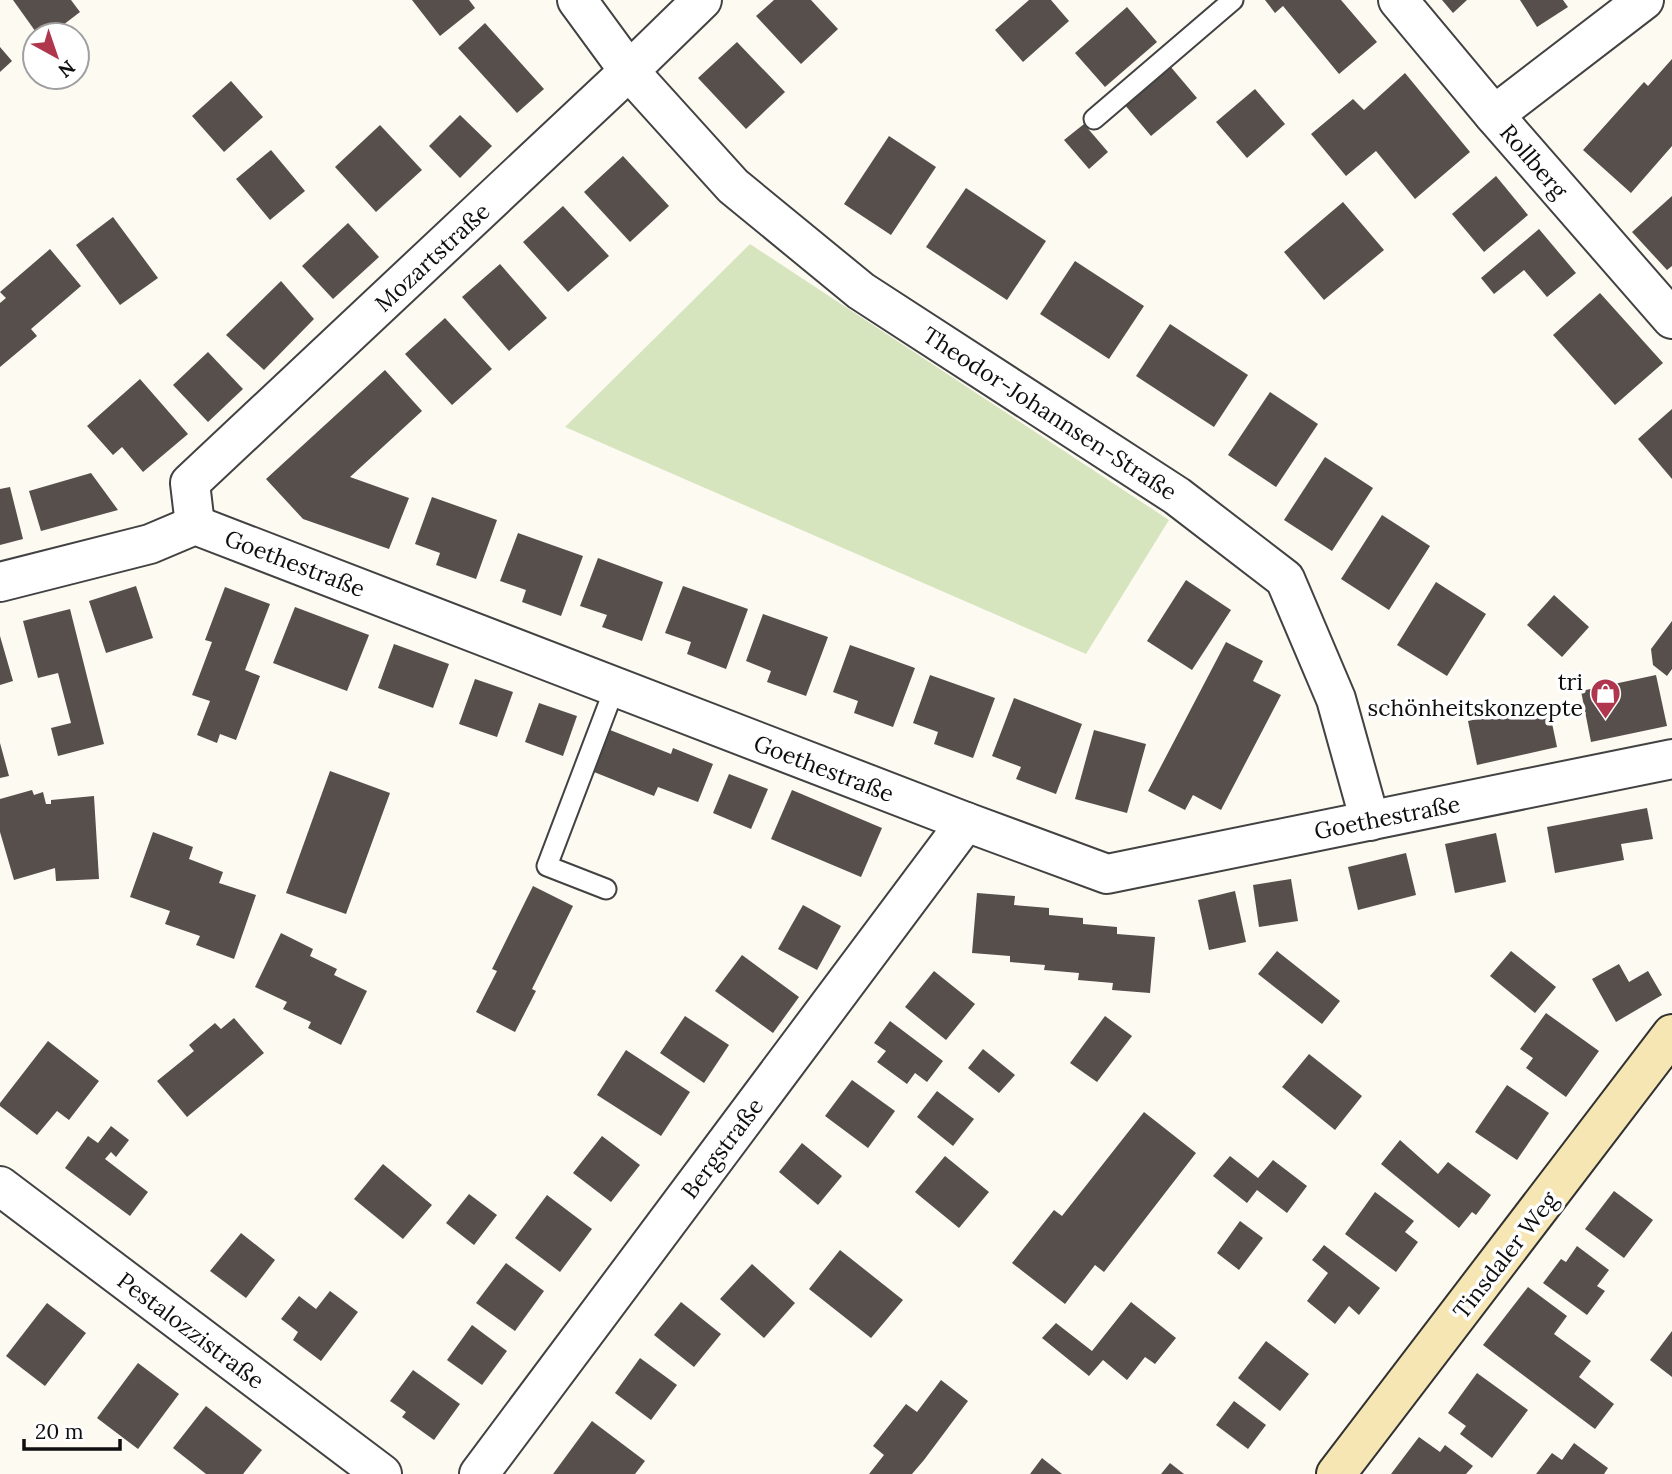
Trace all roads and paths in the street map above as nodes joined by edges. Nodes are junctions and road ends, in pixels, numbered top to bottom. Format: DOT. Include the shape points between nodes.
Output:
graph roads {
  1 [pos="577,0"];
  2 [pos="702,0"];
  3 [pos="1233,0"];
  4 [pos="1398,0"];
  5 [pos="1640,1"];
  6 [pos="629,71"];
  7 [pos="1494,115"];
  8 [pos="1094,119"];
  9 [pos="1672,319"];
  10 [pos="195,524"];
  11 [pos="0,582"];
  12 [pos="615,687"];
  13 [pos="1672,759"];
  14 [pos="1370,821"];
  15 [pos="965,822"];
  16 [pos="606,889"];
  17 [pos="1672,1034"];
  18 [pos="0,1186"];
  19 [pos="382,1474"];
  20 [pos="480,1474"];
  21 [pos="1336,1474"];
  1 -- 6 [label="street, Theodor-Johannsen-Straße"];
  2 -- 6 [label="street, Mozartstraße"];
  3 -- 8 [label="lane"];
  4 -- 7 [label="street, Rollberg"];
  5 -- 7 [label="street"];
  6 -- 10 [label="street, Mozartstraße" via="190,483"];
  6 -- 14 [label="street, Theodor-Johannsen-Straße" via="733,186 861,290 1177,496 1285,579 1336,699"];
  7 -- 9 [label="street, Rollberg"];
  10 -- 11 [label="street, Goethestraße" via="150,544"];
  10 -- 12 [label="street, Goethestraße"];
  12 -- 15 [label="street, Goethestraße"];
  12 -- 16 [label="lane" via="547,866"];
  13 -- 14 [label="street, Goethestraße"];
  14 -- 15 [label="street, Goethestraße" via="1107,874"];
  15 -- 20 [label="street, Bergstraße"];
  17 -- 21 [label="street, Tinsdaler Weg"];
  18 -- 19 [label="street, Pestalozzistraße"];
}
